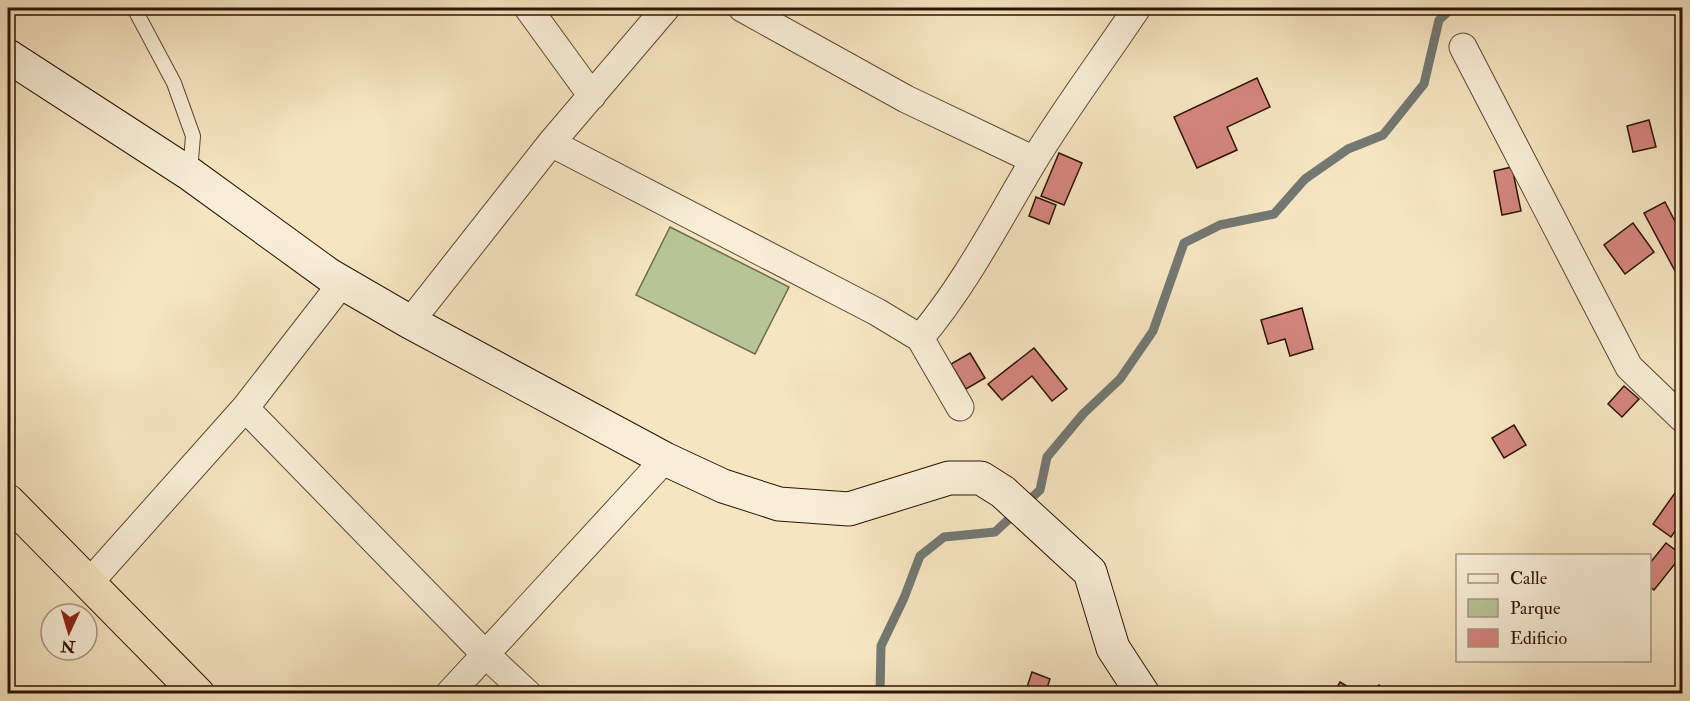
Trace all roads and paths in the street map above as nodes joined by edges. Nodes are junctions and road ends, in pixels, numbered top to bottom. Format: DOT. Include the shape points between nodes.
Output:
graph roads {
  1 [pos="134,8"];
  2 [pos="528,8"];
  3 [pos="666,8"];
  4 [pos="742,8"];
  5 [pos="1137,8"];
  6 [pos="1463,47"];
  7 [pos="8,56"];
  8 [pos="592,96"];
  9 [pos="551,143"];
  10 [pos="1034,160"];
  11 [pos="190,174"];
  12 [pos="342,283"];
  13 [pos="410,322"];
  14 [pos="920,338"];
  15 [pos="960,407"];
  16 [pos="245,408"];
  17 [pos="1683,418"];
  18 [pos="665,459"];
  19 [pos="8,501"];
  20 [pos="89,584"];
  21 [pos="484,653"];
  22 [pos="198,693"];
  23 [pos="449,693"];
  24 [pos="528,693"];
  25 [pos="1143,693"];
  1 -- 11 [label="lane" via="174,83 193,136"];
  2 -- 8 [label="street"];
  3 -- 8 [label="street"];
  4 -- 10 [label="street" via="906,99"];
  5 -- 10 [label="street"];
  6 -- 17 [label="street" via="1629,367"];
  7 -- 11 [label="street"];
  8 -- 9 [label="street"];
  9 -- 13 [label="street"];
  9 -- 14 [label="street" via="878,312"];
  10 -- 14 [label="street" via="965,277"];
  11 -- 12 [label="street"];
  12 -- 13 [label="street"];
  12 -- 16 [label="street"];
  13 -- 18 [label="street"];
  14 -- 15 [label="street"];
  16 -- 20 [label="street"];
  16 -- 21 [label="street"];
  18 -- 21 [label="street"];
  18 -- 25 [label="street" via="723,486 779,504 849,509 949,478 981,478 1003,492 1090,572 1113,648"];
  19 -- 20 [label="highway"];
  20 -- 22 [label="highway"];
  21 -- 23 [label="street"];
  21 -- 24 [label="street"];
}
